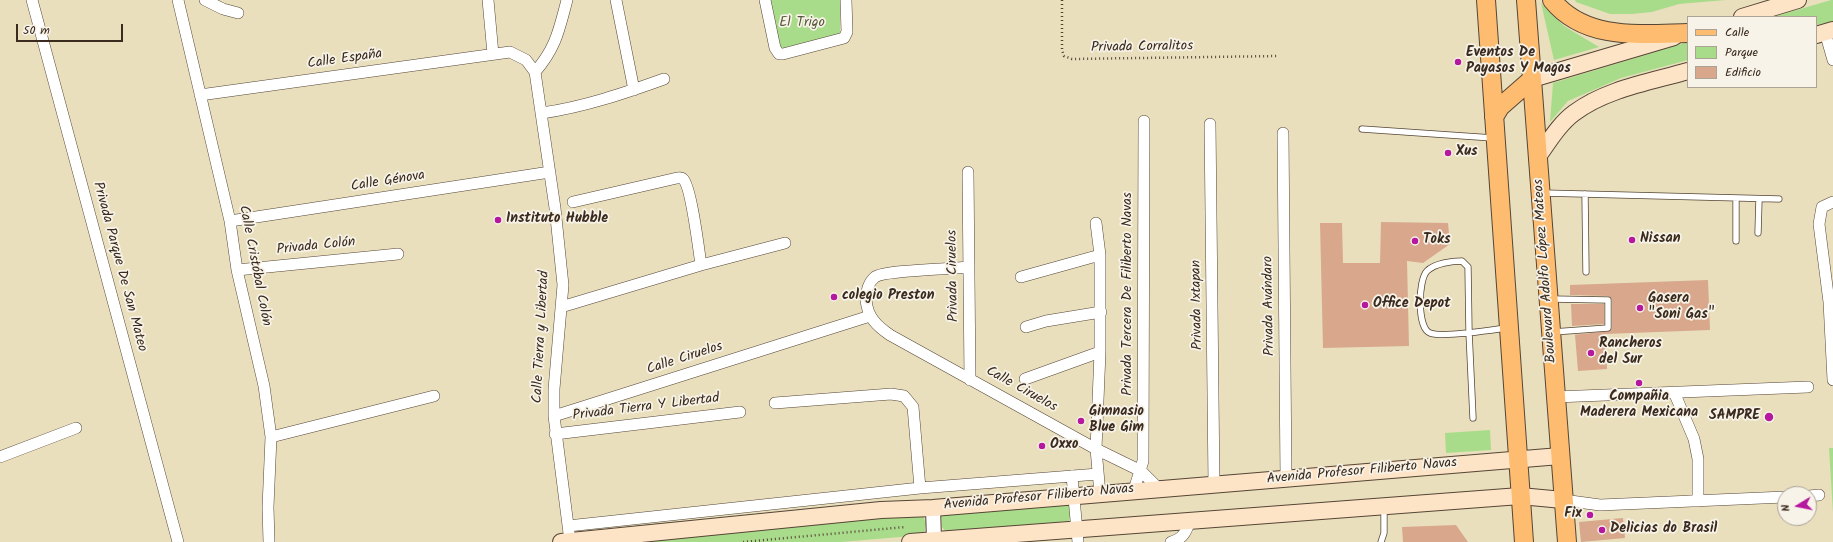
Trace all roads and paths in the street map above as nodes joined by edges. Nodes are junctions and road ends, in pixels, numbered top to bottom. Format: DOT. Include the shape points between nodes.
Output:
graph roads {
  1 [pos="32,0"];
  2 [pos="178,0"];
  3 [pos="205,0"];
  4 [pos="488,0"];
  5 [pos="567,0"];
  6 [pos="616,0"];
  7 [pos="765,0"];
  8 [pos="846,0"];
  9 [pos="1062,0"];
  10 [pos="1486,0"];
  11 [pos="1526,0"];
  12 [pos="1552,0"];
  13 [pos="1798,0"];
  14 [pos="238,13"];
  15 [pos="1745,16"];
  16 [pos="1825,32"];
  17 [pos="1687,33"];
  18 [pos="1687,33"];
  19 [pos="493,54"];
  20 [pos="1278,56"];
  21 [pos="1833,60"];
  22 [pos="535,72"];
  23 [pos="1687,72"];
  24 [pos="664,79"];
  25 [pos="1532,79"];
  26 [pos="634,90"];
  27 [pos="200,95"];
  28 [pos="542,113"];
  29 [pos="1494,116"];
  30 [pos="1144,121"];
  31 [pos="1210,124"];
  32 [pos="1362,129"];
  33 [pos="1282,133"];
  34 [pos="1496,138"];
  35 [pos="1537,158"];
  36 [pos="550,172"];
  37 [pos="968,172"];
  38 [pos="1540,193"];
  39 [pos="1585,194"];
  40 [pos="1736,199"];
  41 [pos="1759,199"];
  42 [pos="1780,199"];
  43 [pos="573,202"];
  44 [pos="1833,202"];
  45 [pos="230,221"];
  46 [pos="1096,224"];
  47 [pos="1758,233"];
  48 [pos="1736,241"];
  49 [pos="785,243"];
  50 [pos="398,254"];
  51 [pos="1100,255"];
  52 [pos="701,265"];
  53 [pos="969,267"];
  54 [pos="238,270"];
  55 [pos="1586,272"];
  56 [pos="1021,277"];
  57 [pos="1548,298"];
  58 [pos="1831,302"];
  59 [pos="561,308"];
  60 [pos="1101,312"];
  61 [pos="870,316"];
  62 [pos="1026,327"];
  63 [pos="1508,328"];
  64 [pos="1469,332"];
  65 [pos="1551,332"];
  66 [pos="1100,352"];
  67 [pos="1024,379"];
  68 [pos="970,380"];
  69 [pos="1833,380"];
  70 [pos="1808,387"];
  71 [pos="1674,392"];
  72 [pos="434,396"];
  73 [pos="1555,397"];
  74 [pos="775,402"];
  75 [pos="740,412"];
  76 [pos="554,416"];
  77 [pos="1473,418"];
  78 [pos="76,428"];
  79 [pos="556,434"];
  80 [pos="271,437"];
  81 [pos="1096,449"];
  82 [pos="1560,456"];
  83 [pos="0,457"];
  84 [pos="1517,458"];
  85 [pos="1140,471"];
  86 [pos="1098,474"];
  87 [pos="1072,476"];
  88 [pos="1286,479"];
  89 [pos="1214,485"];
  90 [pos="920,488"];
  91 [pos="1158,488"];
  92 [pos="1134,490"];
  93 [pos="1100,494"];
  94 [pos="1074,495"];
  95 [pos="1520,496"];
  96 [pos="1777,497"];
  97 [pos="1563,500"];
  98 [pos="1698,501"];
  99 [pos="1384,506"];
  100 [pos="933,508"];
  101 [pos="1190,522"];
  102 [pos="1077,535"];
  103 [pos="566,536"];
  104 [pos="934,540"];
  105 [pos="178,542"];
  106 [pos="270,542"];
  107 [pos="910,542"];
  108 [pos="1170,542"];
  109 [pos="1381,542"];
  110 [pos="1524,542"];
  111 [pos="1567,542"];
  1 -- 105 [label="street, Privada Parque De San Mateo"];
  2 -- 27 [label="street, Calle Cristóbal Colón"];
  3 -- 14 [label="street" via="222,9"];
  4 -- 19 [label="street"];
  5 -- 22 [label="street" via="549,56"];
  6 -- 26 [label="street"];
  7 -- 8 [label="street" via="775,48 779,54 784,54 844,38 847,32"];
  9 -- 20 [label="path, Privada Corralitos" via="1062,50 1064,56 1072,59"];
  10 -- 29 [label="main road"];
  11 -- 25 [label="main road, Boulevard Adolfo López Mateos"];
  12 -- 18 [label="main road" via="1573,20 1599,29 1628,34"];
  13 -- 15 [label="main road"];
  16 -- 21 [label="street"];
  17 -- 25 [label="main road"];
  19 -- 22 [label="street" via="510,52 520,56"];
  19 -- 27 [label="street, Calle España"];
  22 -- 28 [label="street, Calle Tierra y Libertad"];
  23 -- 35 [label="main road" via="1613,93 1586,106 1562,124"];
  24 -- 26 [label="street"];
  25 -- 29 [label="main road" via="1500,107"];
  25 -- 35 [label="main road, Boulevard Adolfo López Mateos"];
  26 -- 28 [label="street"];
  27 -- 45 [label="street, Calle Cristóbal Colón"];
  28 -- 36 [label="street, Calle Tierra y Libertad"];
  29 -- 34 [label="main road"];
  30 -- 85 [label="street, Privada Tercera De Filiberto Navas" via="1143,461"];
  31 -- 89 [label="street, Privada Ixtapan"];
  32 -- 34 [label="lane"];
  33 -- 88 [label="street, Privada Avándaro"];
  34 -- 63 [label="main road"];
  35 -- 38 [label="main road, Boulevard Adolfo López Mateos"];
  36 -- 45 [label="street, Calle Génova"];
  36 -- 59 [label="street, Calle Tierra y Libertad" via="563,285"];
  37 -- 53 [label="street, Privada Ciruelos"];
  38 -- 39 [label="lane"];
  38 -- 57 [label="main road, Boulevard Adolfo López Mateos"];
  39 -- 40 [label="lane"];
  39 -- 55 [label="lane"];
  40 -- 41 [label="lane"];
  40 -- 48 [label="lane"];
  41 -- 42 [label="lane"];
  41 -- 47 [label="lane"];
  43 -- 52 [label="street" via="681,178 689,193"];
  44 -- 58 [label="street" via="1822,207 1819,224"];
  45 -- 54 [label="street, Calle Cristóbal Colón"];
  46 -- 51 [label="street"];
  49 -- 52 [label="street"];
  50 -- 54 [label="street, Privada Colón"];
  51 -- 56 [label="street"];
  51 -- 60 [label="street"];
  52 -- 59 [label="street"];
  53 -- 61 [label="street" via="891,273 876,277 866,295"];
  53 -- 68 [label="street, Privada Ciruelos"];
  54 -- 80 [label="street, Calle Cristóbal Colón" via="264,386"];
  57 -- 65 [label="main road, Boulevard Adolfo López Mateos"];
  57 -- 65 [label="lane" via="1608,300 1608,328"];
  58 -- 69 [label="street"];
  59 -- 76 [label="street, Calle Tierra y Libertad"];
  60 -- 62 [label="street"];
  60 -- 66 [label="street"];
  61 -- 68 [label="street, Calle Ciruelos" via="875,324 890,335"];
  61 -- 76 [label="street, Calle Ciruelos"];
  63 -- 64 [label="lane"];
  63 -- 84 [label="main road"];
  64 -- 64 [label="lane" via="1439,335 1425,330 1420,295 1422,279 1428,270 1452,262 1462,261 1467,264"];
  64 -- 77 [label="lane"];
  65 -- 73 [label="main road, Boulevard Adolfo López Mateos"];
  66 -- 67 [label="street"];
  66 -- 81 [label="street"];
  68 -- 81 [label="street, Calle Ciruelos"];
  70 -- 71 [label="street"];
  71 -- 73 [label="street"];
  71 -- 98 [label="street" via="1694,439 1698,459"];
  72 -- 80 [label="street"];
  73 -- 82 [label="main road, Boulevard Adolfo López Mateos"];
  74 -- 90 [label="street" via="891,394 904,396 913,407"];
  75 -- 79 [label="street, Privada Tierra Y Libertad"];
  76 -- 79 [label="street, Calle Tierra y Libertad"];
  78 -- 83 [label="street"];
  79 -- 103 [label="street, Calle Tierra y Libertad"];
  80 -- 106 [label="street, Calle Cristóbal Colón" via="268,507"];
  81 -- 85 [label="street, Calle Ciruelos"];
  81 -- 86 [label="street"];
  82 -- 84 [label="main road, Avenida Profesor Filiberto Navas"];
  82 -- 97 [label="main road, Boulevard Adolfo López Mateos"];
  84 -- 88 [label="main road, Avenida Profesor Filiberto Navas"];
  84 -- 95 [label="main road"];
  85 -- 91 [label="street, Calle Ciruelos"];
  85 -- 92 [label="street, Privada Tercera De Filiberto Navas"];
  86 -- 87 [label="street"];
  86 -- 93 [label="street"];
  87 -- 90 [label="street"];
  87 -- 94 [label="street"];
  88 -- 89 [label="main road, Avenida Profesor Filiberto Navas"];
  89 -- 91 [label="main road, Avenida Profesor Filiberto Navas"];
  90 -- 103 [label="street"];
  91 -- 92 [label="main road, Avenida Profesor Filiberto Navas"];
  92 -- 93 [label="main road, Avenida Profesor Filiberto Navas"];
  93 -- 94 [label="main road, Avenida Profesor Filiberto Navas"];
  94 -- 100 [label="main road, Avenida Profesor Filiberto Navas"];
  94 -- 102 [label="street"];
  95 -- 97 [label="main road"];
  95 -- 99 [label="main road"];
  95 -- 110 [label="main road"];
  96 -- 98 [label="street"];
  97 -- 98 [label="street" via="1600,505"];
  97 -- 111 [label="main road, Boulevard Adolfo López Mateos"];
  99 -- 101 [label="main road"];
  99 -- 109 [label="lane" via="1384,533"];
  100 -- 103 [label="main road, Avenida Profesor Filiberto Navas"];
  100 -- 104 [label="street"];
  101 -- 102 [label="main road"];
  101 -- 108 [label="street" via="1180,539"];
  102 -- 104 [label="main road"];
  104 -- 107 [label="main road"];
}
